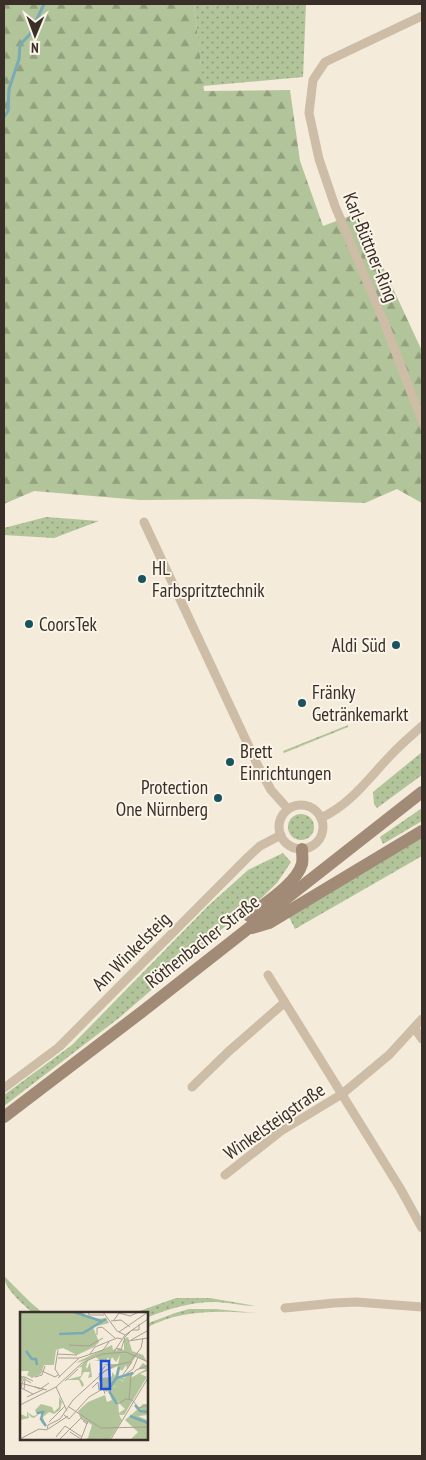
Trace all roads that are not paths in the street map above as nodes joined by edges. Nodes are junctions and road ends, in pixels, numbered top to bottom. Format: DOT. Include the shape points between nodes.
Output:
graph roads {
  1 [pos="422,16"];
  2 [pos="422,421"];
  3 [pos="144,522"];
  4 [pos="422,726"];
  5 [pos="422,792"];
  6 [pos="288,809"];
  7 [pos="321,818"];
  8 [pos="422,831"];
  9 [pos="281,835"];
  10 [pos="302,849"];
  11 [pos="245,930"];
  12 [pos="268,975"];
  13 [pos="284,1002"];
  14 [pos="422,1019"];
  15 [pos="415,1028"];
  16 [pos="422,1039"];
  17 [pos="192,1087"];
  18 [pos="4,1088"];
  19 [pos="342,1094"];
  20 [pos="4,1117"];
  21 [pos="225,1174"];
  22 [pos="422,1228"];
  23 [pos="422,1307"];
  24 [pos="285,1308"];
  1 -- 2 [label="street, Karl-Büttner-Ring" via="326,62 313,80 309,113 319,159 335,206"];
  3 -- 6 [label="street" via="258,766 271,790"];
  4 -- 7 [label="street" via="357,794"];
  5 -- 11 [label="main road, Röthenbacher Straße"];
  6 -- 7 [label="street" via="302,805"];
  6 -- 9 [label="street" via="280,820"];
  7 -- 10 [label="street" via="320,838 315,844"];
  8 -- 11 [label="main road" via="269,923"];
  9 -- 10 [label="street" via="288,845"];
  9 -- 18 [label="street, Am Winkelsteig" via="248,856 59,1047"];
  10 -- 11 [label="main road" via="302,866 295,877 249,916"];
  11 -- 20 [label="main road, Röthenbacher Straße"];
  12 -- 13 [label="street, Winkelsteigstraße"];
  13 -- 17 [label="street"];
  13 -- 19 [label="street, Winkelsteigstraße"];
  14 -- 15 [label="street"];
  15 -- 16 [label="street"];
  15 -- 19 [label="street" via="389,1056"];
  19 -- 21 [label="street, Winkelsteigstraße" via="281,1131"];
  19 -- 22 [label="street, Winkelsteigstraße"];
  23 -- 24 [label="street" via="349,1302"];
}
